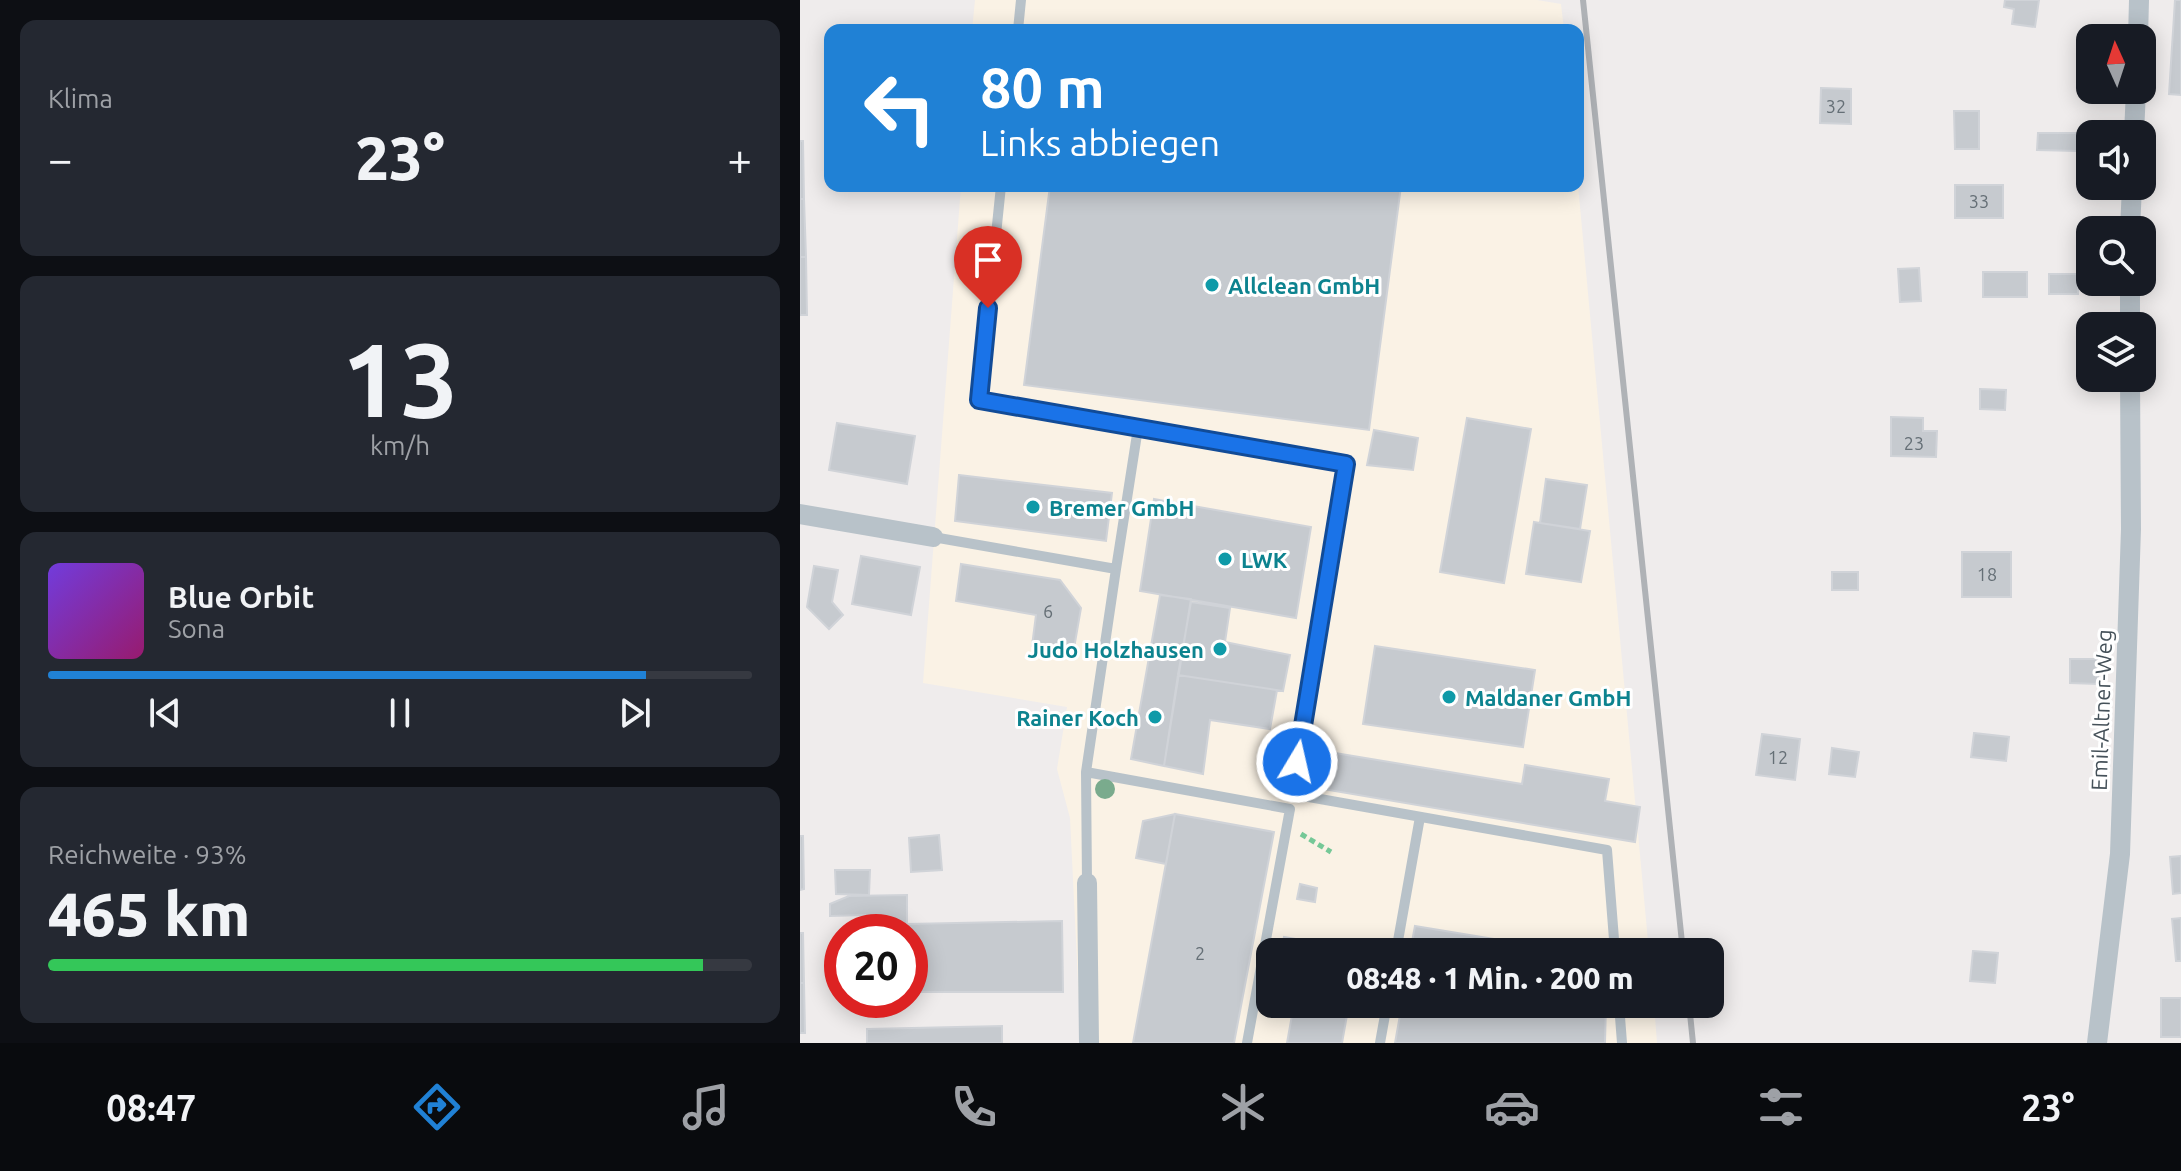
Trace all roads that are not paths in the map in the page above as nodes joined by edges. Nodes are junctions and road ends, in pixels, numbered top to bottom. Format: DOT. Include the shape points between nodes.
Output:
graph roads {
  1 [pos="1021,0"];
  2 [pos="2139,0"];
  3 [pos="1019,24"];
  4 [pos="2138,24"];
  5 [pos="1000,192"];
  6 [pos="2130,392"];
  7 [pos="1138,428"];
  8 [pos="800,514"];
  9 [pos="933,537"];
  10 [pos="1116,569"];
  11 [pos="1086,772"];
  12 [pos="1292,794"];
  13 [pos="1290,809"];
  14 [pos="1420,817"];
  15 [pos="1087,883"];
  16 [pos="1398,938"];
  17 [pos="1614,938"];
  18 [pos="1384,1018"];
  19 [pos="1620,1018"];
  20 [pos="1089,1043"];
  21 [pos="1247,1043"];
  22 [pos="1380,1043"];
  23 [pos="1622,1043"];
  24 [pos="2097,1043"];
  1 -- 3 [label="lane"];
  2 -- 4 [label="street"];
  5 -- 7 [label="lane" via="979,400"];
  6 -- 24 [label="street, Emil-Altner-Weg" via="2120,854"];
  7 -- 10 [label="lane"];
  7 -- 12 [label="lane" via="1346,464"];
  8 -- 9 [label="street"];
  9 -- 10 [label="lane"];
  10 -- 11 [label="lane"];
  11 -- 13 [label="lane"];
  11 -- 15 [label="lane"];
  12 -- 13 [label="lane"];
  12 -- 14 [label="lane"];
  13 -- 21 [label="lane"];
  14 -- 16 [label="lane"];
  14 -- 17 [label="lane" via="1607,850"];
  15 -- 20 [label="street"];
  18 -- 22 [label="lane"];
  19 -- 23 [label="lane"];
}
